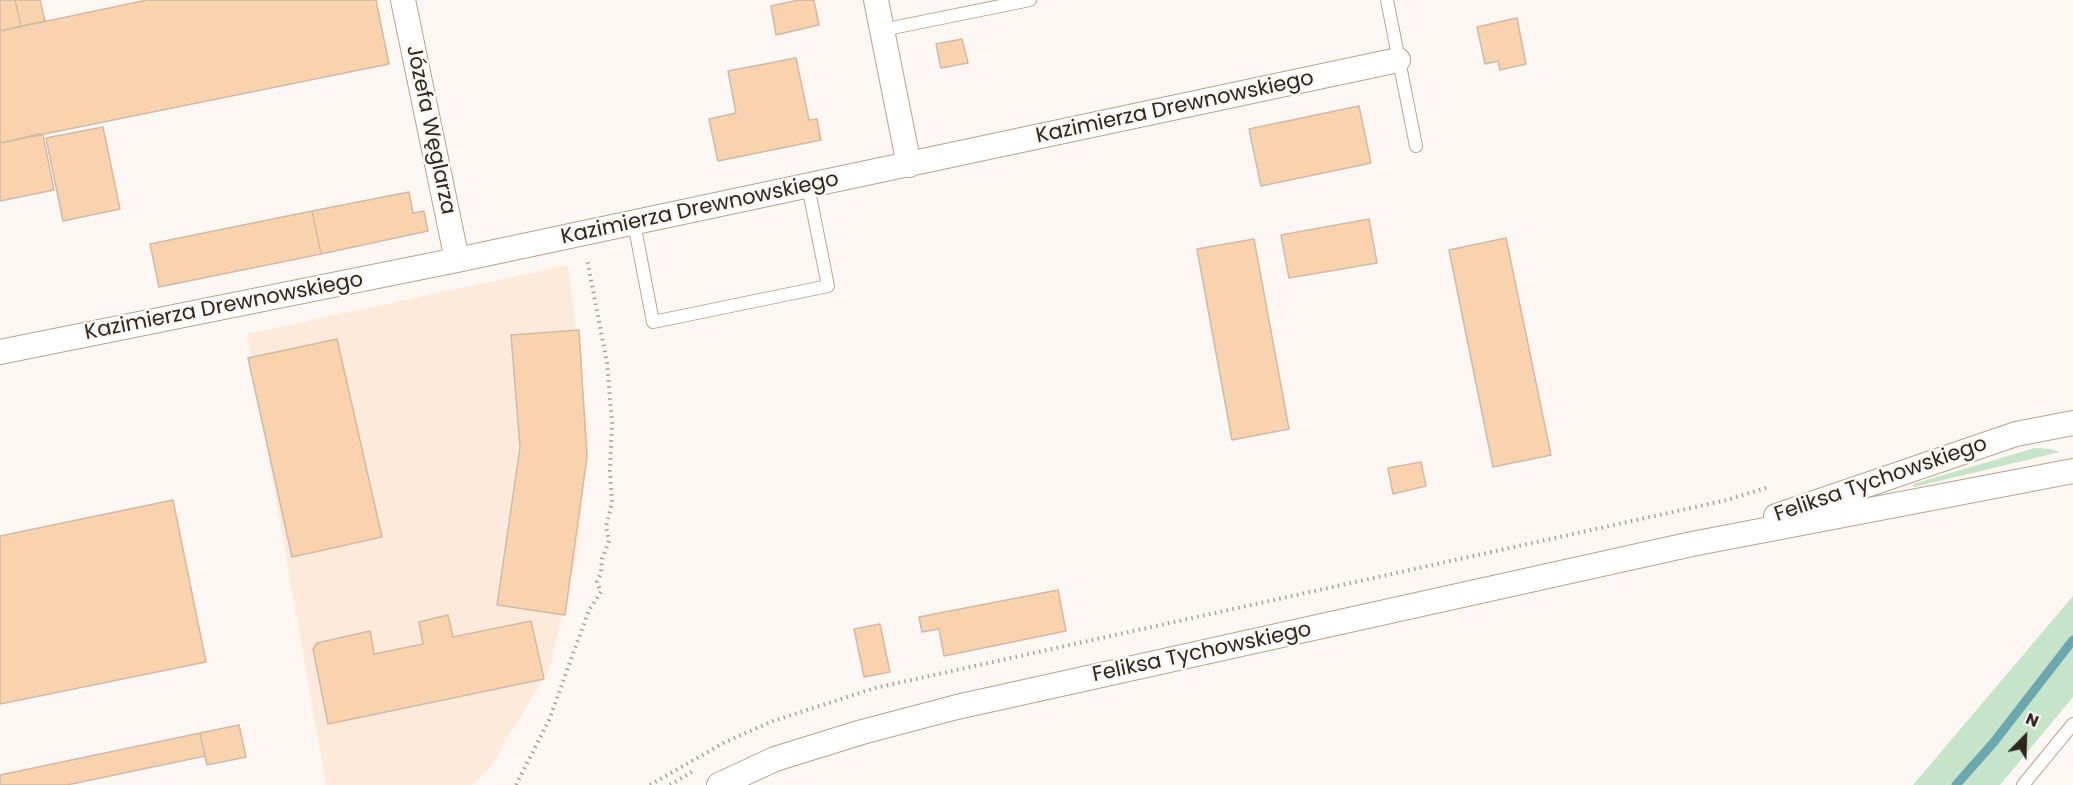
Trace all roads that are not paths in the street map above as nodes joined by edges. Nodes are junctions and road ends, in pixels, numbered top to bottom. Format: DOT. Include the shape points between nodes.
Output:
graph roads {
  1 [pos="403,0"];
  2 [pos="876,0"];
  3 [pos="1030,0"];
  4 [pos="1387,0"];
  5 [pos="882,30"];
  6 [pos="1398,60"];
  7 [pos="1416,146"];
  8 [pos="909,165"];
  9 [pos="808,186"];
  10 [pos="634,223"];
  11 [pos="457,260"];
  12 [pos="0,352"];
  13 [pos="2073,423"];
  14 [pos="2073,471"];
  15 [pos="1692,544"];
  16 [pos="2073,724"];
  17 [pos="719,785"];
  18 [pos="2023,785"];
  1 -- 11 [label="street, Józefa Węglarza"];
  2 -- 5 [label="street"];
  3 -- 5 [label="lane"];
  4 -- 6 [label="lane"];
  5 -- 8 [label="street"];
  6 -- 7 [label="lane"];
  6 -- 8 [label="street, Kazimierza Drewnowskiego"];
  8 -- 9 [label="street, Kazimierza Drewnowskiego"];
  9 -- 10 [label="street, Kazimierza Drewnowskiego"];
  9 -- 10 [label="lane" via="828,286 653,322"];
  10 -- 11 [label="street, Kazimierza Drewnowskiego"];
  11 -- 12 [label="street, Kazimierza Drewnowskiego"];
  13 -- 15 [label="street, Feliksa Tychowskiego" via="2016,434"];
  14 -- 15 [label="street, Feliksa Tychowskiego"];
  15 -- 17 [label="street, Feliksa Tychowskiego" via="957,707 775,759"];
  16 -- 18 [label="lane"];
}
